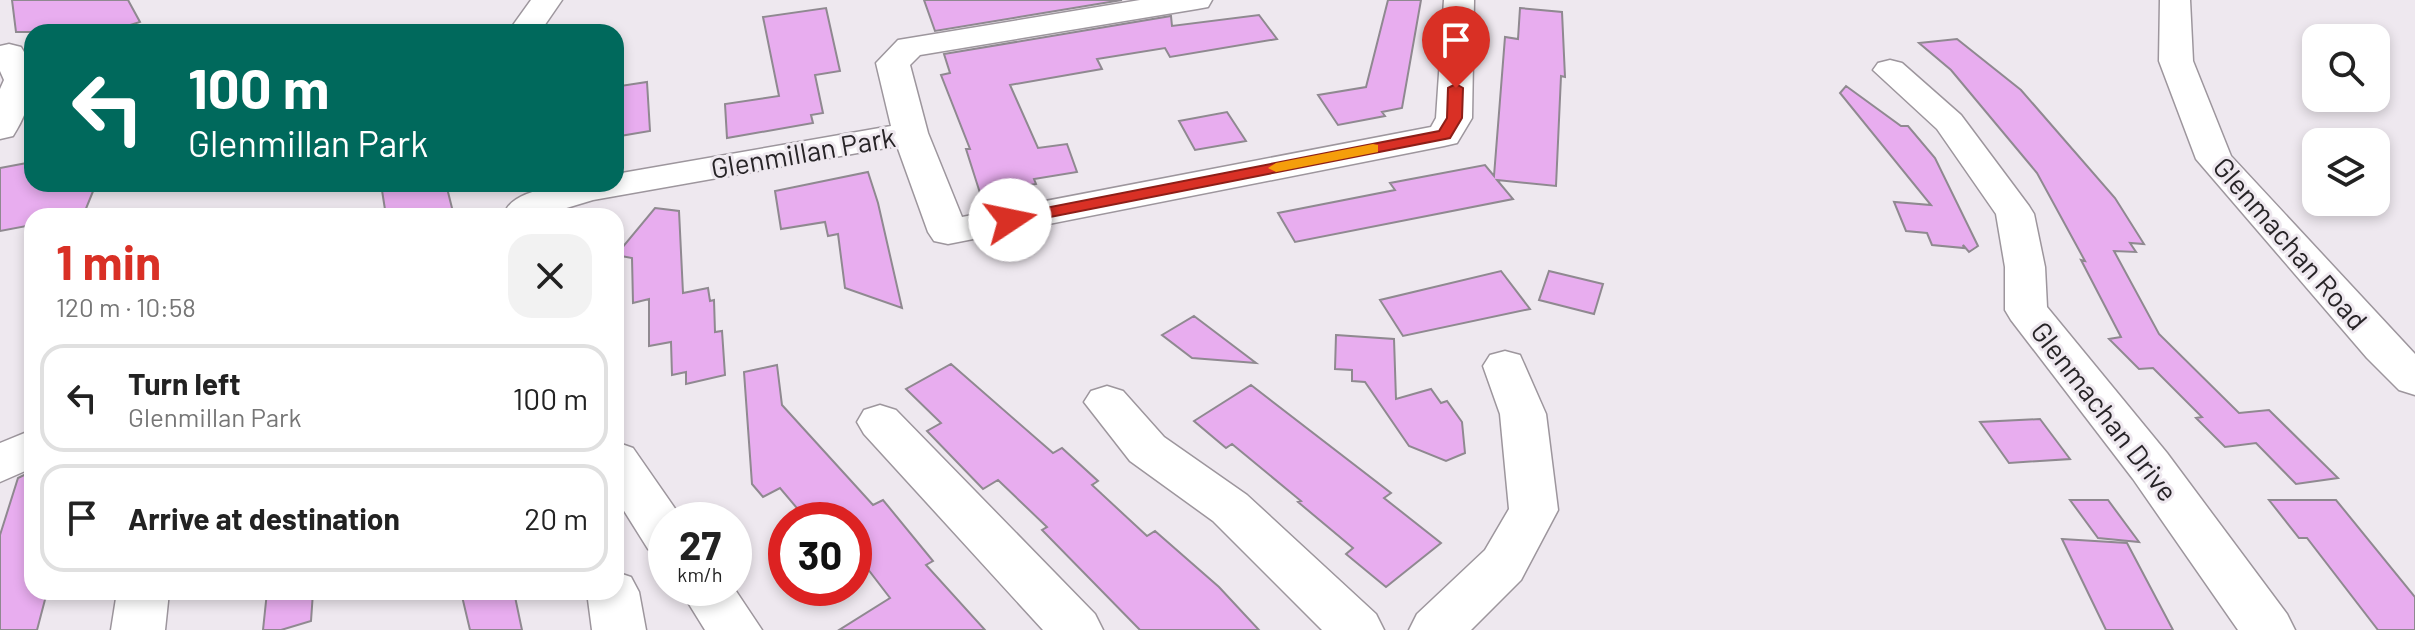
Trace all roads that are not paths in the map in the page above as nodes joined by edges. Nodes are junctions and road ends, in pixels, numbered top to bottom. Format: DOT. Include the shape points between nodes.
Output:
graph roads {
  1 [pos="547,0"];
  2 [pos="1197,0"];
  3 [pos="1459,0"];
  4 [pos="2175,0"];
  5 [pos="530,24"];
  6 [pos="0,57"];
  7 [pos="1890,70"];
  8 [pos="0,128"];
  9 [pos="910,133"];
  10 [pos="24,142"];
  11 [pos="0,146"];
  12 [pos="624,183"];
  13 [pos="577,192"];
  14 [pos="525,203"];
  15 [pos="1505,366"];
  16 [pos="2415,379"];
  17 [pos="1107,402"];
  18 [pos="880,422"];
  19 [pos="24,451"];
  20 [pos="0,464"];
  21 [pos="624,472"];
  22 [pos="648,508"];
  23 [pos="142,600"];
  24 [pos="614,600"];
  25 [pos="718,606"];
  26 [pos="138,630"];
  27 [pos="619,630"];
  28 [pos="735,630"];
  29 [pos="1076,630"];
  30 [pos="1357,630"];
  31 [pos="1436,630"];
  32 [pos="2268,630"];
  1 -- 5 [label="street"];
  2 -- 9 [label="street" via="910,47 893,63"];
  3 -- 9 [label="street, Glenmillan Park" via="1454,118 1444,135 948,232"];
  4 -- 16 [label="street, Glenmachan Road" via="2176,61 2214,159"];
  6 -- 8 [label="street" via="9,54 21,80"];
  7 -- 32 [label="street, Glenmachan Drive" via="1949,122 2015,214 2026,310 2150,466"];
  9 -- 12 [label="street, Glenmillan Park"];
  10 -- 11 [label="street"];
  13 -- 14 [label="street, Glenmillan Park"];
  15 -- 31 [label="street" via="1523,414 1534,510 1503,565"];
  17 -- 30 [label="street" via="1147,449 1230,508"];
  18 -- 29 [label="street"];
  19 -- 20 [label="street"];
  21 -- 22 [label="street"];
  23 -- 26 [label="street"];
  24 -- 27 [label="street"];
  25 -- 28 [label="street"];
}
